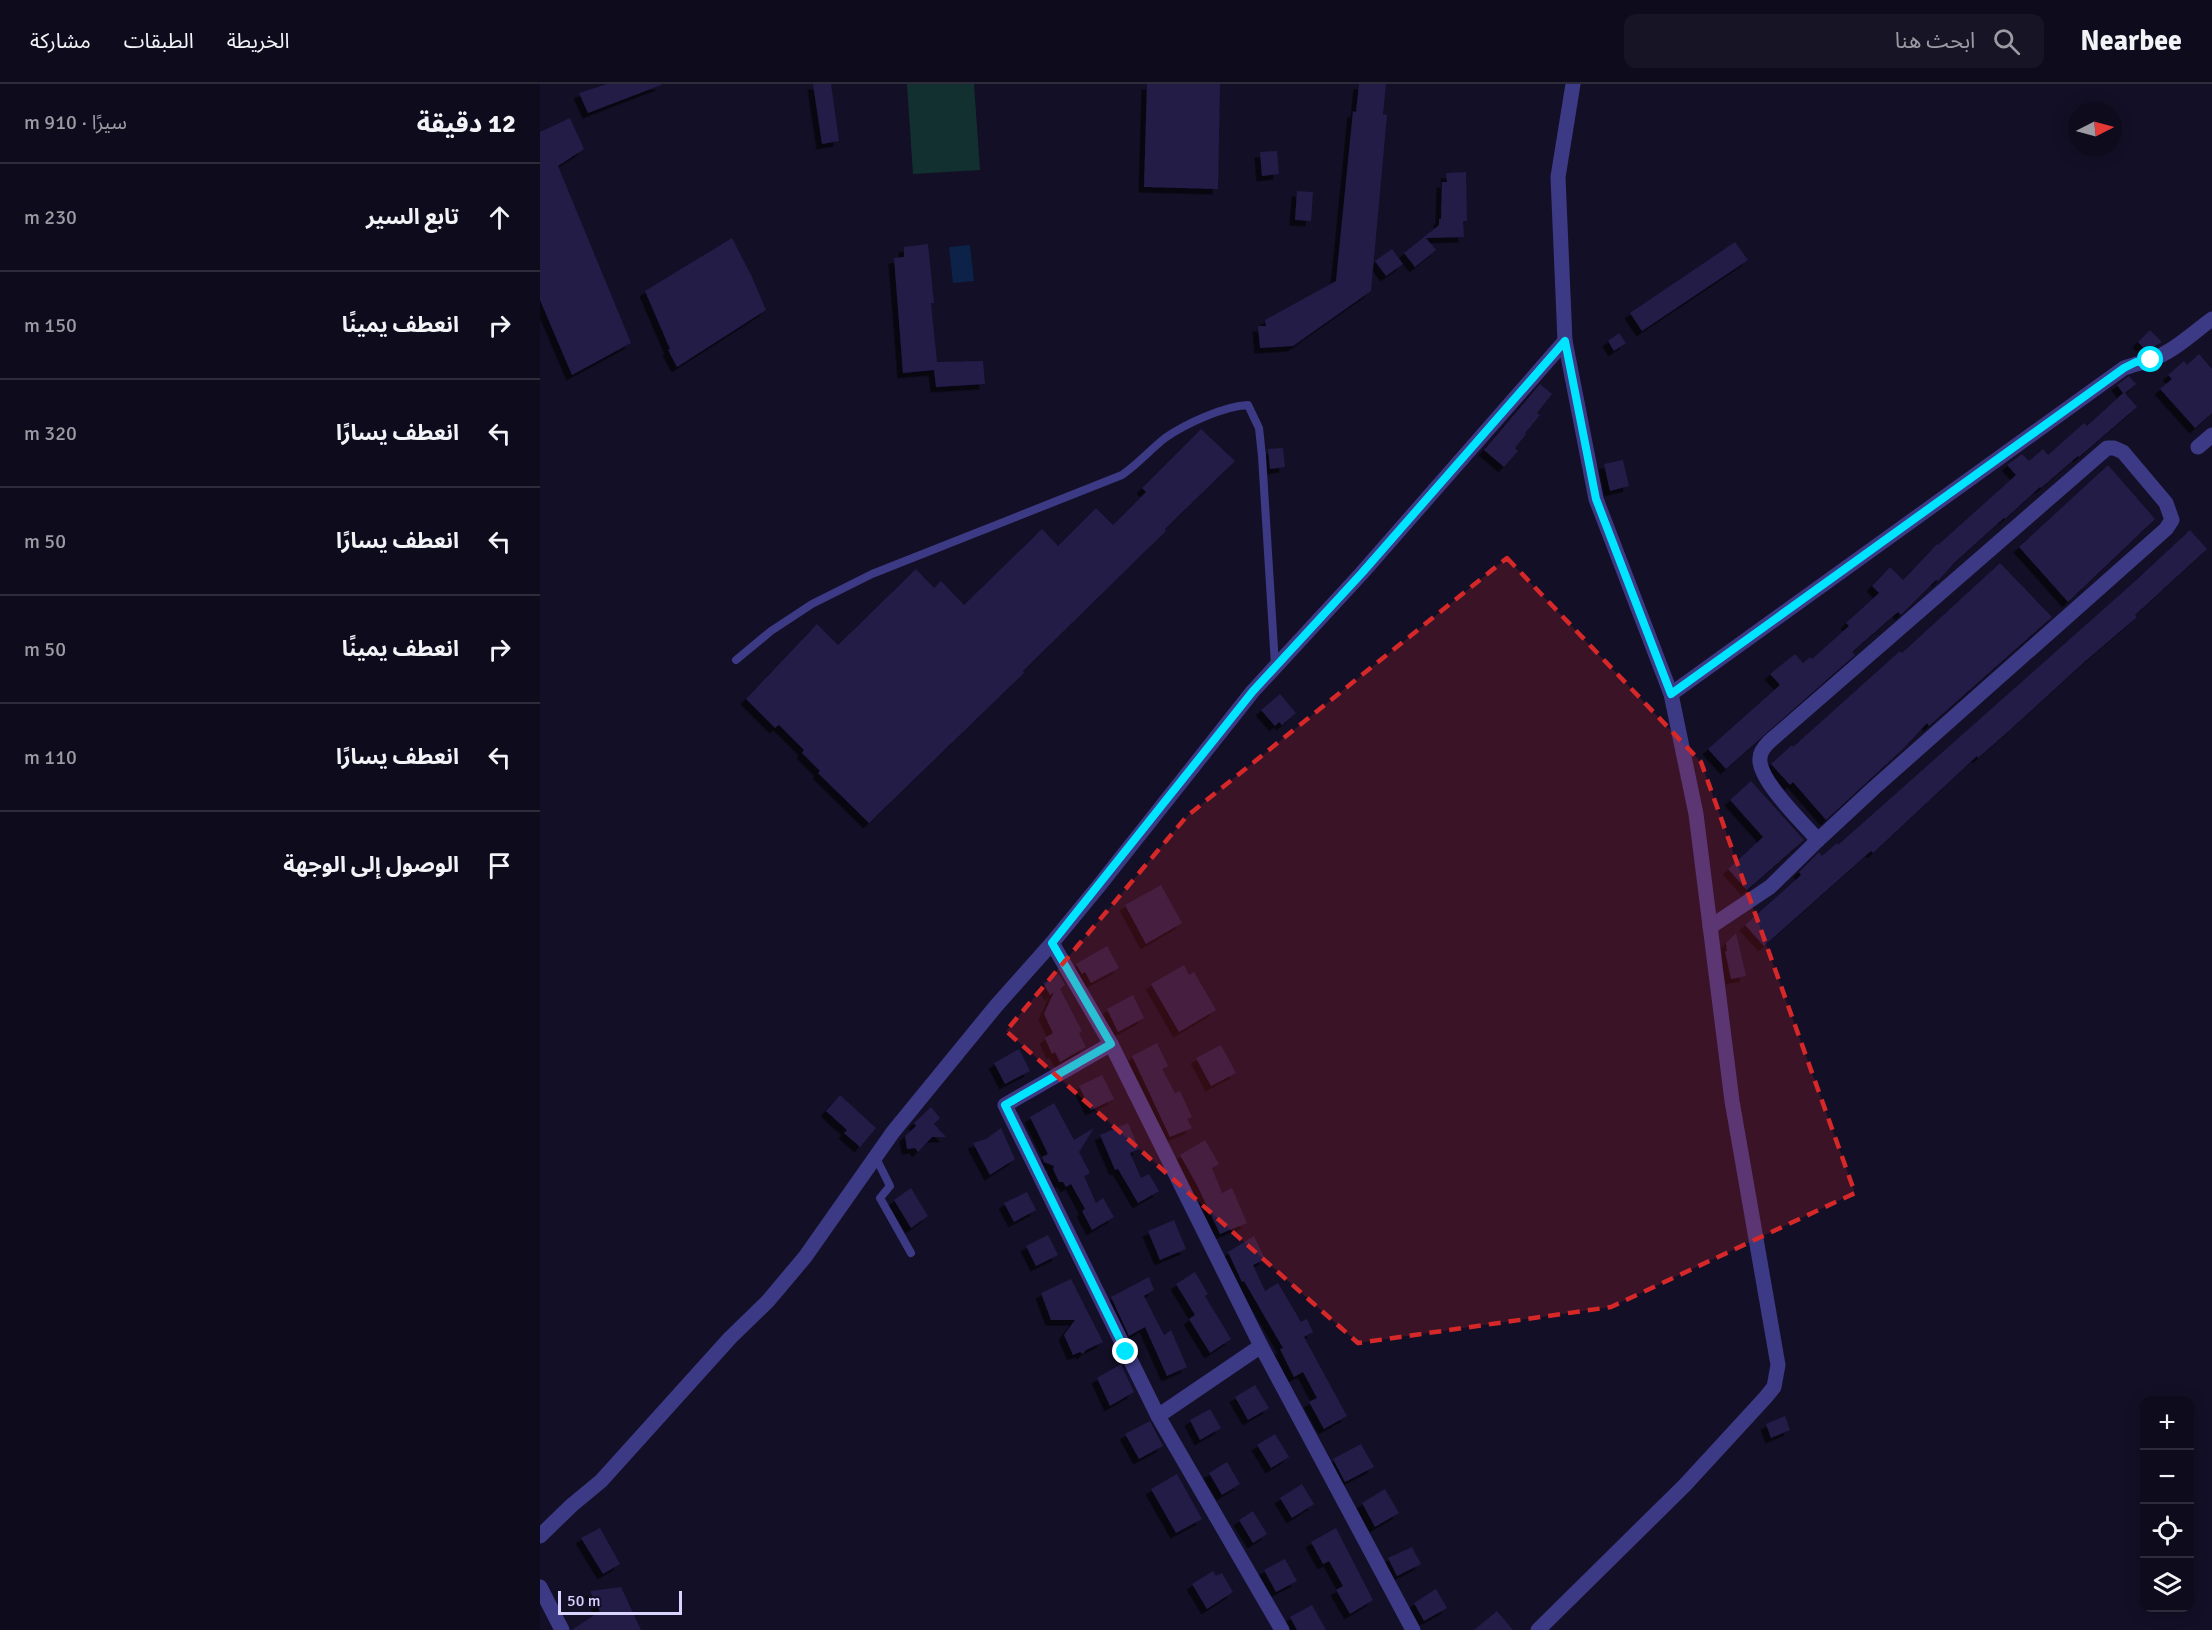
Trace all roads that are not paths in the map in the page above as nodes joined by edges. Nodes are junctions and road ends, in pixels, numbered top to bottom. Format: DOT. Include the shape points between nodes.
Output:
graph roads {
  1 [pos="1573,84"];
  2 [pos="2212,319"];
  3 [pos="1565,341"];
  4 [pos="2212,435"];
  5 [pos="2198,447"];
  6 [pos="736,660"];
  7 [pos="1275,666"];
  8 [pos="1671,694"];
  9 [pos="1818,840"];
  10 [pos="1710,927"];
  11 [pos="1052,943"];
  12 [pos="1111,1044"];
  13 [pos="875,1157"];
  14 [pos="911,1253"];
  15 [pos="1261,1346"];
  16 [pos="1158,1416"];
  17 [pos="540,1536"];
  18 [pos="540,1587"];
  19 [pos="562,1630"];
  20 [pos="1282,1630"];
  21 [pos="1413,1630"];
  22 [pos="1538,1630"];
  1 -- 3 [label="street" via="1558,177"];
  2 -- 8 [label="street" via="2164,353 2124,368"];
  3 -- 7 [label="street"];
  3 -- 8 [label="street" via="1596,499"];
  4 -- 5 [label="street"];
  6 -- 7 [label="lane" via="812,604 872,574 1122,475 1166,437 1214,412 1248,405 1260,437"];
  7 -- 11 [label="street"];
  8 -- 10 [label="street" via="1696,814"];
  9 -- 9 [label="street" via="2166,529 2172,520 2166,502 2123,452 2107,448 1769,742 1760,756 1760,767"];
  9 -- 10 [label="street" via="1770,887"];
  10 -- 22 [label="street" via="1732,1101 1776,1350 1777,1377 1765,1398 1684,1485"];
  11 -- 12 [label="street"];
  11 -- 13 [label="street"];
  12 -- 15 [label="street"];
  12 -- 16 [label="street" via="1005,1105"];
  13 -- 14 [label="lane" via="890,1186 880,1198"];
  13 -- 17 [label="street" via="805,1257 768,1301 601,1481"];
  15 -- 16 [label="street"];
  15 -- 21 [label="street"];
  16 -- 20 [label="street"];
  18 -- 19 [label="street"];
}
